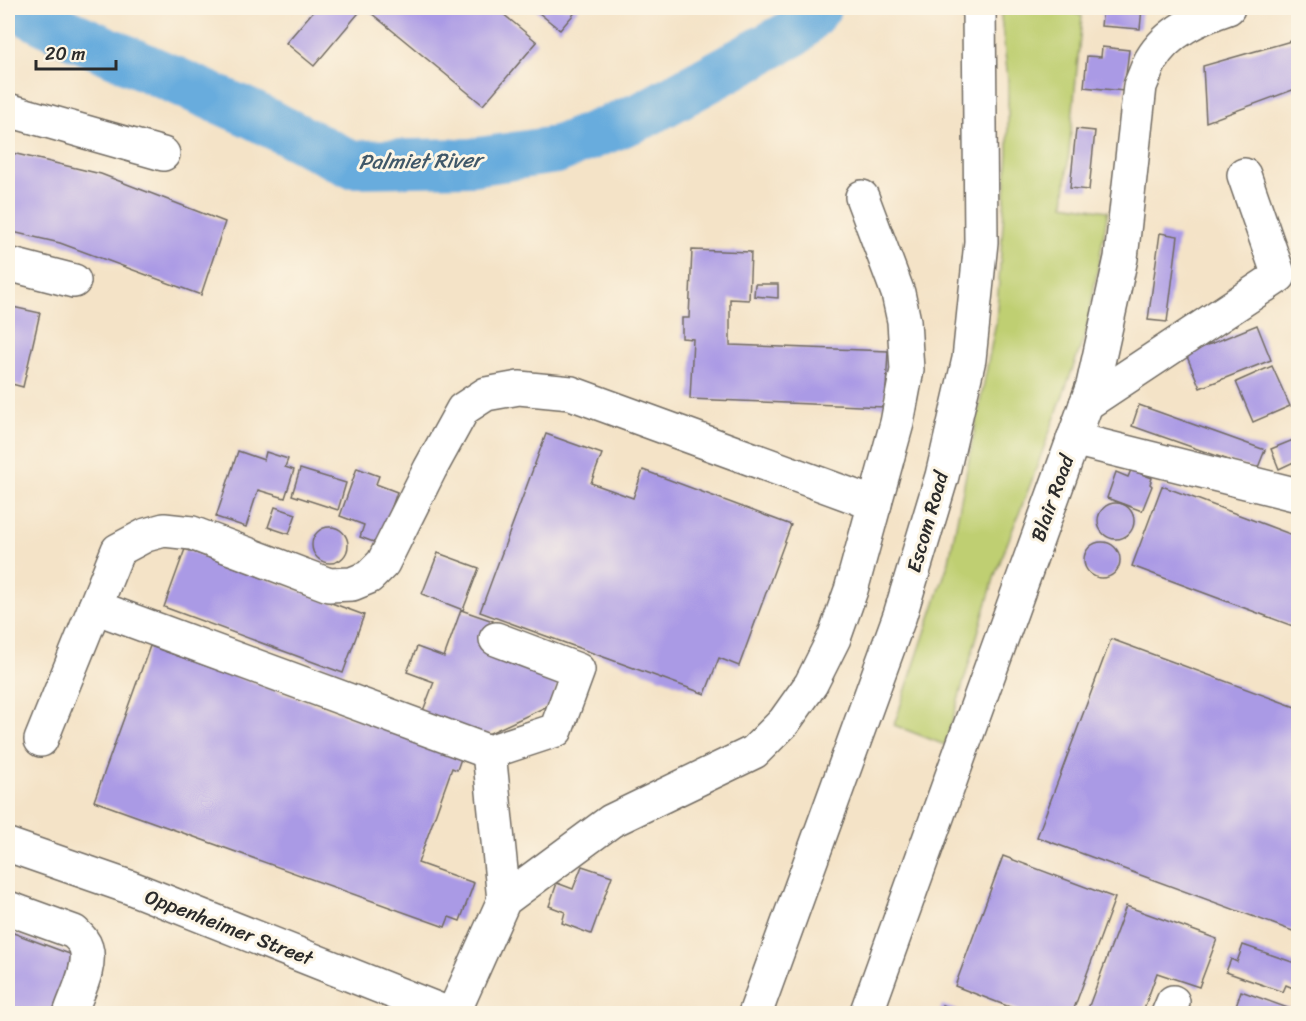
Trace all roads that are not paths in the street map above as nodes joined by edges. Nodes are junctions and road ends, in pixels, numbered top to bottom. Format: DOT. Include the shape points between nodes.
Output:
graph roads {
  1 [pos="979,8"];
  2 [pos="1228,8"];
  3 [pos="8,110"];
  4 [pos="163,154"];
  5 [pos="1244,175"];
  6 [pos="862,197"];
  7 [pos="8,264"];
  8 [pos="74,280"];
  9 [pos="1086,404"];
  10 [pos="1073,439"];
  11 [pos="1299,495"];
  12 [pos="875,504"];
  13 [pos="95,607"];
  14 [pos="496,639"];
  15 [pos="41,740"];
  16 [pos="489,752"];
  17 [pos="8,845"];
  18 [pos="504,900"];
  19 [pos="8,908"];
  20 [pos="70,1014"];
  21 [pos="451,1014"];
  22 [pos="755,1014"];
  23 [pos="867,1014"];
  1 -- 22 [label="street, Escom Road" via="981,242 969,359 942,476 900,615"];
  2 -- 9 [label="street, Blair Road" via="1196,19 1166,41 1151,60 1140,86 1121,258"];
  3 -- 4 [label="street"];
  5 -- 9 [label="street" via="1279,276"];
  6 -- 12 [label="street" via="898,293 906,339 907,370"];
  7 -- 8 [label="street"];
  9 -- 10 [label="street, Blair Road"];
  10 -- 11 [label="street"];
  10 -- 23 [label="street, Blair Road"];
  12 -- 13 [label="street" via="571,393 519,388 486,394 464,409 383,563 369,577 351,584 329,585 192,533 164,530 118,550"];
  12 -- 18 [label="street" via="834,638 811,684 784,722 754,753 611,821"];
  13 -- 15 [label="street"];
  13 -- 16 [label="street"];
  14 -- 16 [label="street" via="578,670 556,730"];
  16 -- 18 [label="street"];
  17 -- 21 [label="street, Oppenheimer Street" via="129,887"];
  18 -- 21 [label="street"];
  19 -- 20 [label="street" via="74,932 82,939 87,948 87,966"];
}
